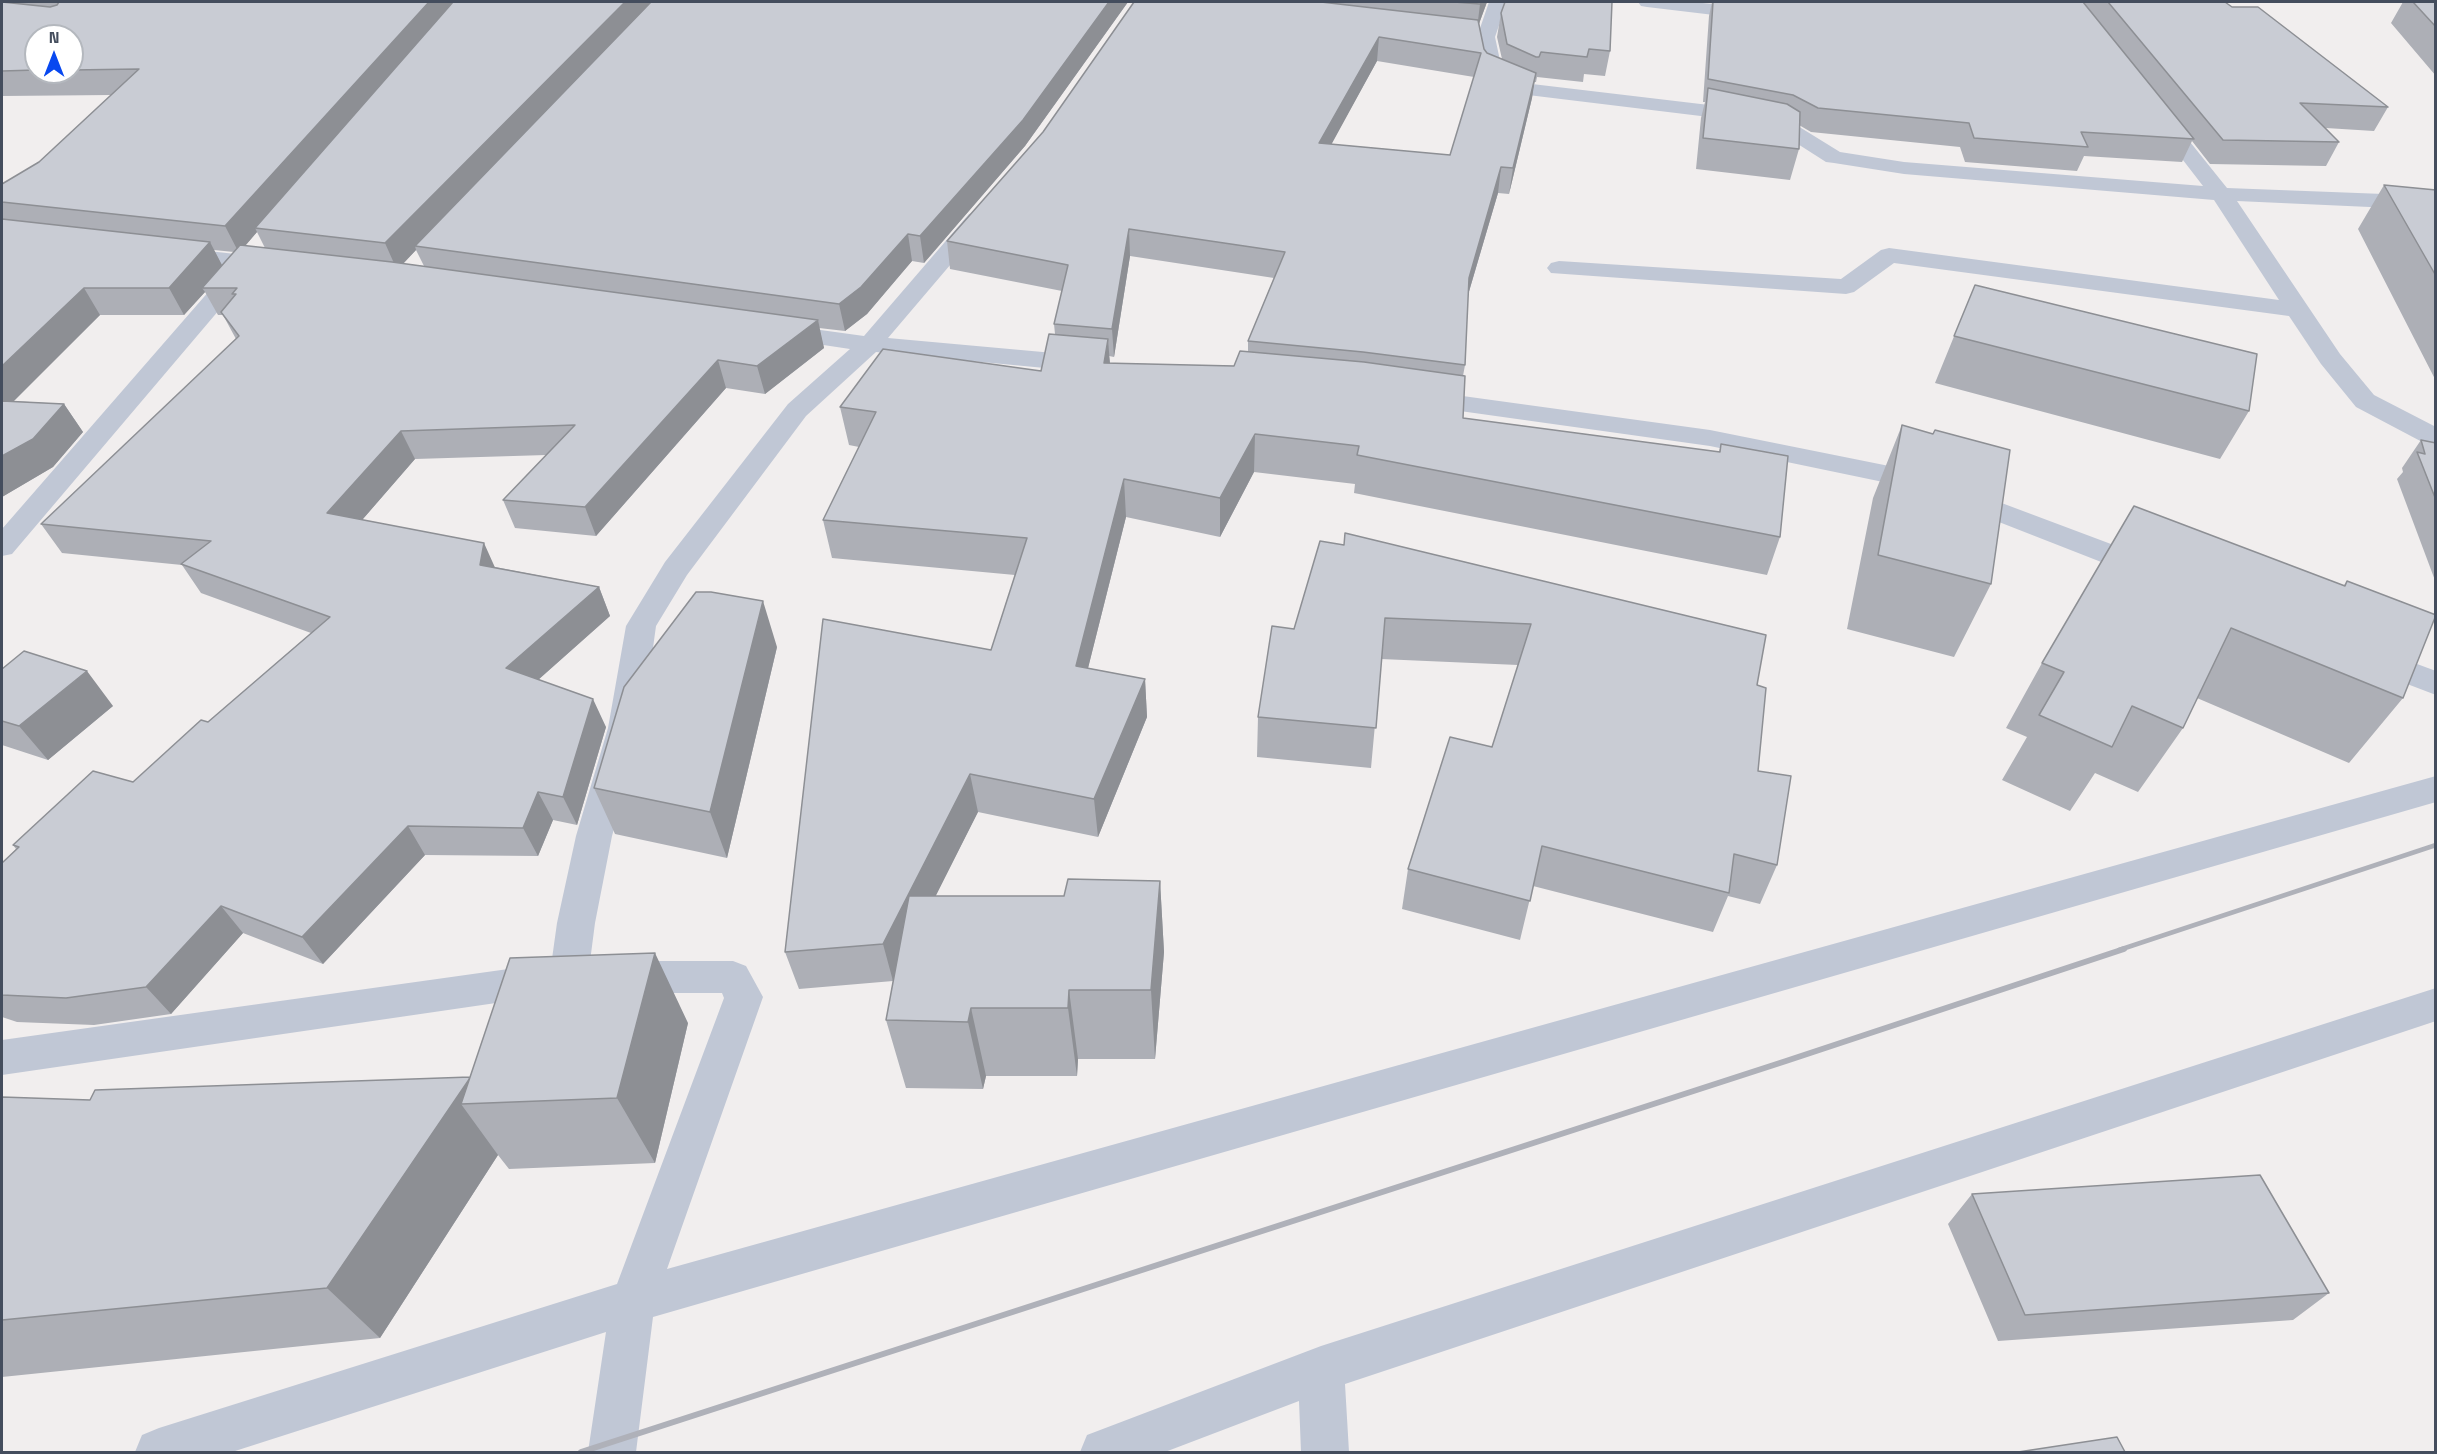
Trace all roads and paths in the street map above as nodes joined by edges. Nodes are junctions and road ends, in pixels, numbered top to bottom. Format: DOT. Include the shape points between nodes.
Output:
graph roads {
  1 [pos="1498,2"];
  2 [pos="1647,2"];
  3 [pos="1760,14"];
  4 [pos="1462,35"];
  5 [pos="1486,37"];
  6 [pos="2148,101"];
  7 [pos="2221,194"];
  8 [pos="2436,203"];
  9 [pos="990,204"];
  10 [pos="154,251"];
  11 [pos="256,253"];
  12 [pos="292,267"];
  13 [pos="1559,268"];
  14 [pos="2298,310"];
  15 [pos="754,328"];
  16 [pos="870,344"];
  17 [pos="1116,367"];
  18 [pos="1396,395"];
  19 [pos="2436,438"];
  20 [pos="2,507"];
  21 [pos="31,512"];
  22 [pos="2,522"];
  23 [pos="2,547"];
  24 [pos="2172,578"];
  25 [pos="2348,649"];
  26 [pos="2436,684"];
  27 [pos="2436,789"];
  28 [pos="568,977"];
  29 [pos="2436,1004"];
  30 [pos="2,1058"];
  31 [pos="633,1301"];
  32 [pos="1320,1369"];
  33 [pos="159,1452"];
  34 [pos="612,1452"];
  35 [pos="1104,1452"];
  36 [pos="1325,1452"];
  1 -- 5 [label="street"];
  2 -- 3 [label="street"];
  4 -- 5 [label="street"];
  5 -- 7 [label="street" via="1493,73 1528,88 1709,111 1786,127 1834,157 1904,168"];
  6 -- 7 [label="street"];
  7 -- 8 [label="street"];
  7 -- 14 [label="street"];
  9 -- 16 [label="street"];
  10 -- 11 [label="street"];
  11 -- 12 [label="street"];
  11 -- 21 [label="street"];
  13 -- 14 [label="street" via="1846,287 1889,255"];
  14 -- 19 [label="street" via="2330,359 2365,401"];
  15 -- 16 [label="street"];
  16 -- 17 [label="street"];
  16 -- 28 [label="street" via="797,410 676,569 641,626 625,728 594,836"];
  18 -- 24 [label="street" via="1710,438 1919,481"];
  20 -- 21 [label="street"];
  21 -- 22 [label="street"];
  21 -- 23 [label="street"];
  25 -- 26 [label="street"];
  27 -- 31 [label="street"];
  28 -- 30 [label="street"];
  28 -- 31 [label="street" via="733,977 744,997"];
  29 -- 32 [label="street"];
  31 -- 33 [label="street"];
  31 -- 34 [label="street"];
  32 -- 35 [label="street"];
  32 -- 36 [label="street"];
}
